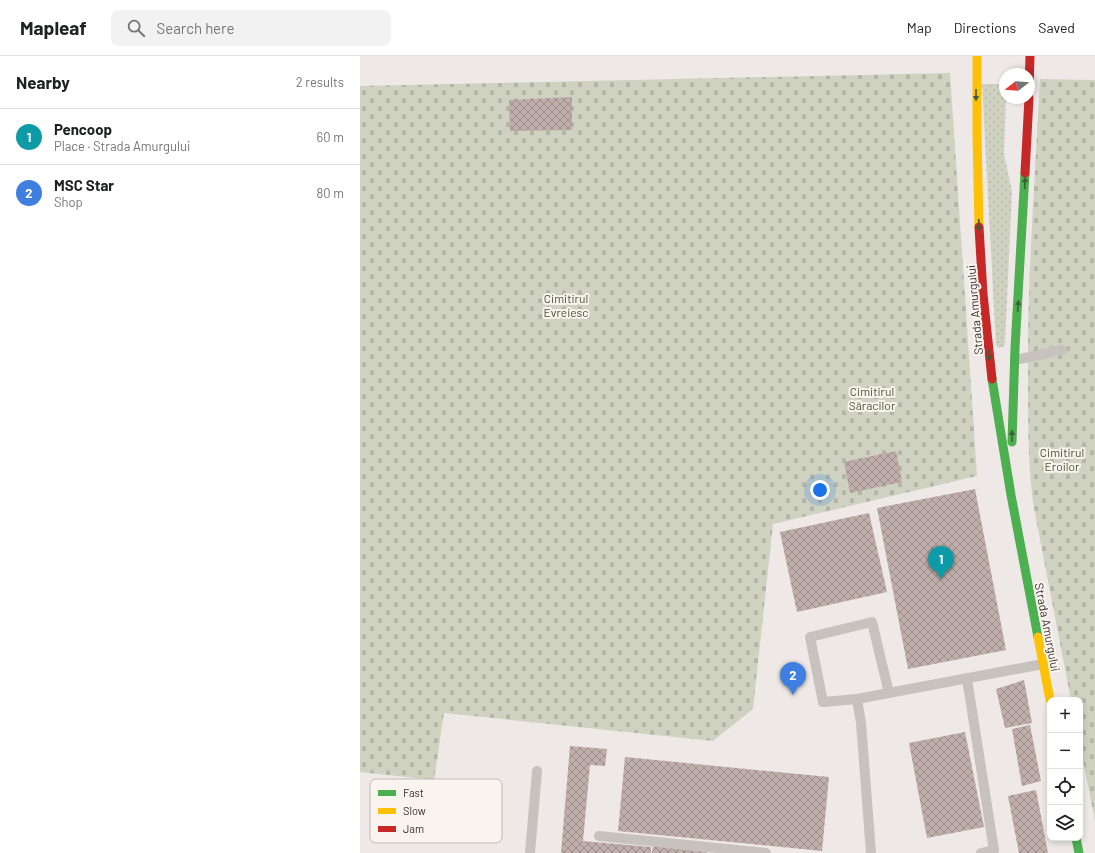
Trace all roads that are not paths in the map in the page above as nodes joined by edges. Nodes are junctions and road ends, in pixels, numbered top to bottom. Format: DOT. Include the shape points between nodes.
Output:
graph roads {
  1 [pos="977,56"];
  2 [pos="1030,56"];
  3 [pos="1030,68"];
  4 [pos="1029,104"];
  5 [pos="1062,350"];
  6 [pos="1015,360"];
  7 [pos="1022,559"];
  8 [pos="1044,664"];
  9 [pos="967,678"];
  10 [pos="890,693"];
  11 [pos="1050,697"];
  12 [pos="857,699"];
  13 [pos="537,771"];
  14 [pos="599,836"];
  15 [pos="1077,841"];
  16 [pos="530,853"];
  17 [pos="766,853"];
  18 [pos="871,853"];
  19 [pos="981,853"];
  20 [pos="1079,853"];
  1 -- 7 [label="main road, Strada Amurgului, one-way" via="977,188 986,329 997,413"];
  2 -- 3 [label="main road"];
  6 -- 4 [label="main road, Strada Amurgului, one-way"];
  5 -- 6 [label="lane"];
  7 -- 6 [label="main road, Strada Amurgului, one-way" via="1013,475"];
  7 -- 8 [label="main road, Strada Amurgului"];
  8 -- 9 [label="lane"];
  8 -- 11 [label="main road, Strada Amurgului"];
  9 -- 10 [label="lane"];
  9 -- 19 [label="lane" via="994,850"];
  10 -- 12 [label="lane"];
  10 -- 12 [label="lane" via="872,622 810,637 823,702"];
  12 -- 18 [label="lane"];
  13 -- 16 [label="lane"];
  14 -- 17 [label="lane"];
  15 -- 20 [label="main road"];
}
